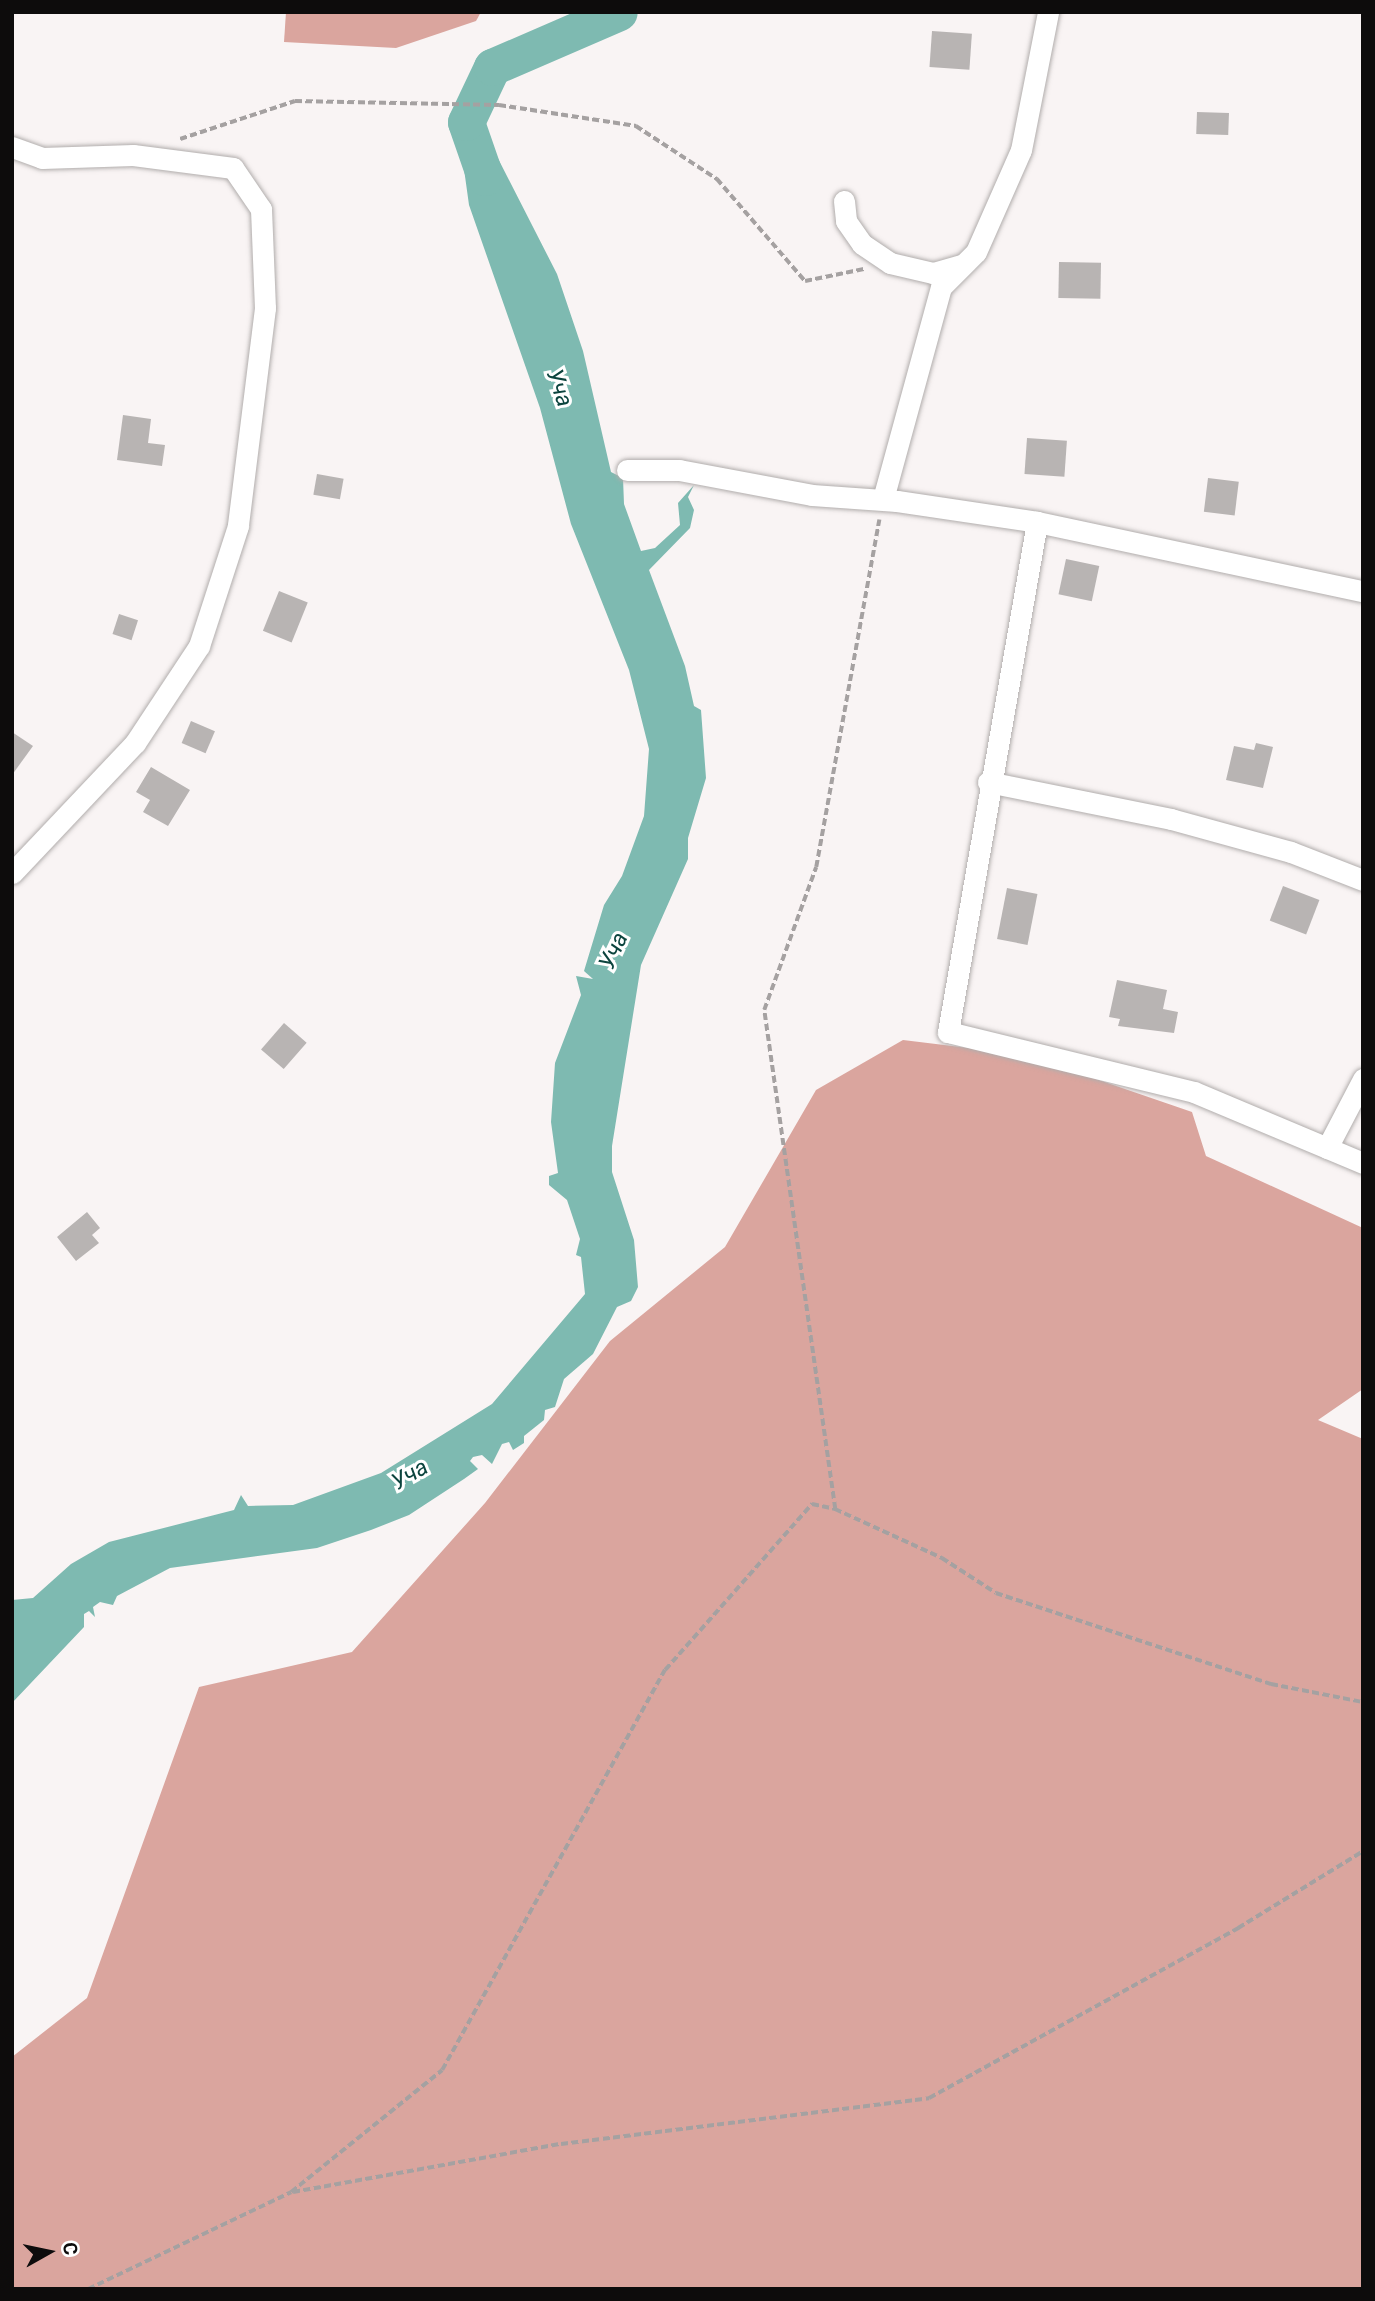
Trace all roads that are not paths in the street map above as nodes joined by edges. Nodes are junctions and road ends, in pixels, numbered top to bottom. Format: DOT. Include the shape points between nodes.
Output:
graph roads {
  1 [pos="1048,12"];
  2 [pos="13,148"];
  3 [pos="844,201"];
  4 [pos="961,265"];
  5 [pos="627,470"];
  6 [pos="883,499"];
  7 [pos="1037,523"];
  8 [pos="1363,591"];
  9 [pos="988,782"];
  10 [pos="12,873"];
  11 [pos="1363,880"];
  12 [pos="1363,1079"];
  13 [pos="1327,1148"];
  14 [pos="1363,1163"];
  1 -- 4 [label="street" via="1021,150 976,252"];
  2 -- 10 [label="street" via="42,158 133,155 233,168 261,209 265,308 238,526 199,646 135,743"];
  3 -- 4 [label="street" via="846,221 862,244 890,263 933,273"];
  4 -- 6 [label="street" via="941,287"];
  5 -- 6 [label="street" via="679,470 812,495"];
  6 -- 7 [label="street"];
  7 -- 8 [label="street"];
  7 -- 9 [label="street"];
  9 -- 11 [label="street" via="1171,819 1291,852"];
  9 -- 13 [label="street" via="948,1032 1194,1092"];
  12 -- 13 [label="street"];
  13 -- 14 [label="street"];
}
